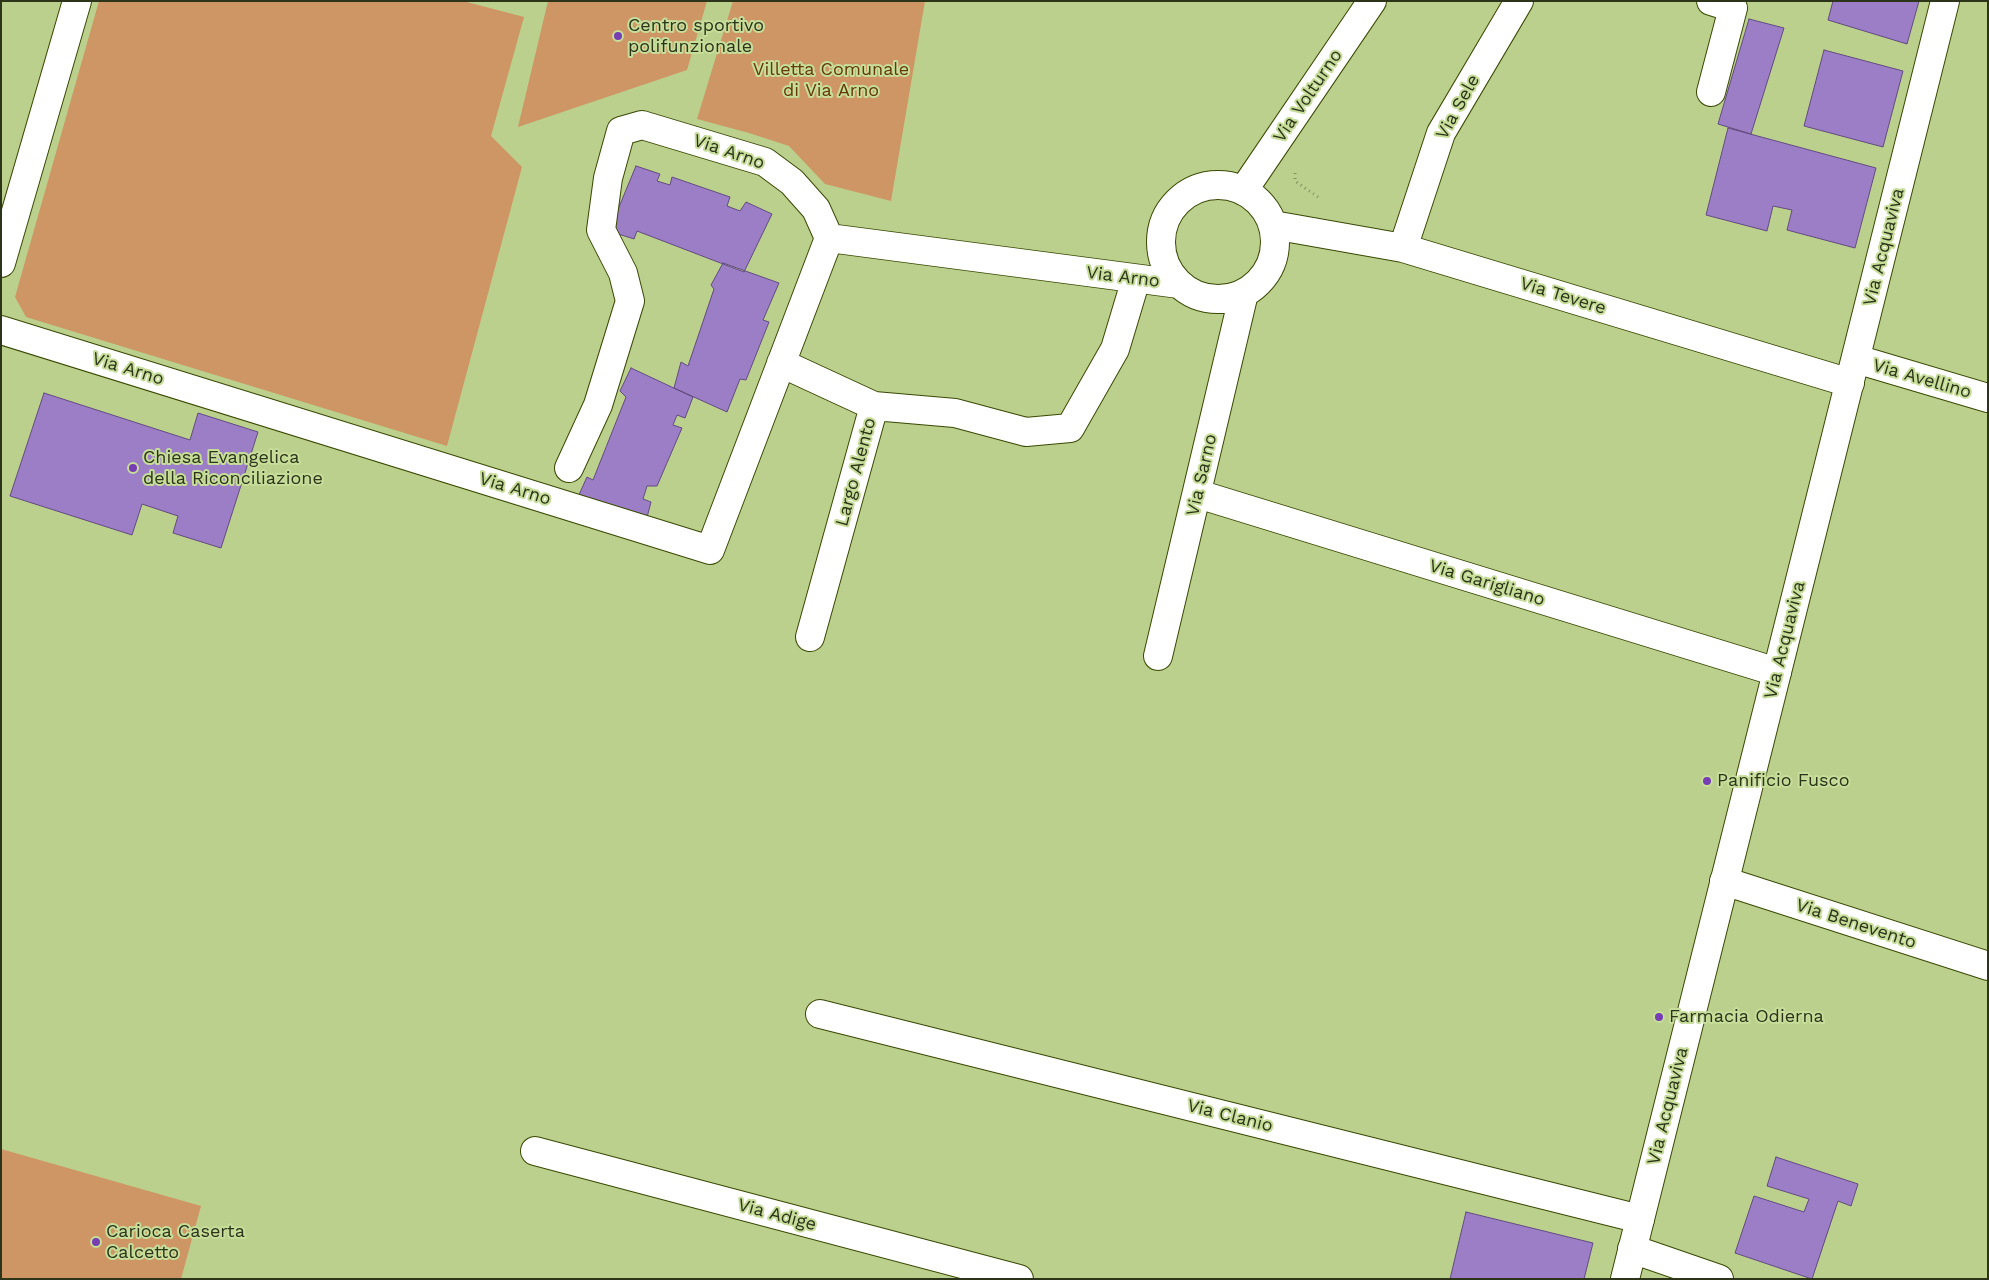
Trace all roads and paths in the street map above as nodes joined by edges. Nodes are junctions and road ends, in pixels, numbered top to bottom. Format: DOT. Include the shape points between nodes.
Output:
graph roads {
  1 [pos="77,1"];
  2 [pos="1372,1"];
  3 [pos="1519,1"];
  4 [pos="1711,1"];
  5 [pos="1945,1"];
  6 [pos="1711,92"];
  7 [pos="1295,166"];
  8 [pos="1243,191"];
  9 [pos="1325,203"];
  10 [pos="1273,224"];
  11 [pos="829,238"];
  12 [pos="1403,248"];
  13 [pos="1,263"];
  14 [pos="1136,279"];
  15 [pos="1179,284"];
  16 [pos="1244,293"];
  17 [pos="1,330"];
  18 [pos="781,363"];
  19 [pos="1853,371"];
  20 [pos="1988,398"];
  21 [pos="874,406"];
  22 [pos="569,468"];
  23 [pos="1198,494"];
  24 [pos="810,637"];
  25 [pos="1158,656"];
  26 [pos="1777,672"];
  27 [pos="1724,881"];
  28 [pos="1988,966"];
  29 [pos="820,1014"];
  30 [pos="535,1151"];
  31 [pos="1640,1219"];
  32 [pos="1632,1249"];
  33 [pos="1019,1279"];
  34 [pos="1624,1279"];
  35 [pos="1719,1279"];
  1 -- 13 [label="street"];
  2 -- 8 [label="street, Via Volturno"];
  3 -- 12 [label="street, Via Sele" via="1441,133"];
  4 -- 6 [label="street" via="1733,8"];
  5 -- 19 [label="street, Via Acquaviva"];
  7 -- 9 [label="path" via="1295,181"];
  8 -- 10 [label="street" via="1261,205"];
  8 -- 15 [label="street" via="1208,186 1191,192 1176,203 1166,218 1161,235 1162,253 1168,270"];
  10 -- 12 [label="street, Via Tevere"];
  10 -- 16 [label="street" via="1275,241 1271,264 1257,284"];
  11 -- 14 [label="street, Via Arno"];
  11 -- 18 [label="street, Via Arno"];
  11 -- 22 [label="street, Via Arno" via="816,208 792,182 765,162 642,125 621,131 608,178 601,230 623,273 630,301 598,405"];
  12 -- 19 [label="street, Via Tevere"];
  14 -- 15 [label="street, Via Arno"];
  14 -- 21 [label="street" via="1115,349 1070,428 1026,432 956,413"];
  15 -- 16 [label="street" via="1210,299"];
  16 -- 23 [label="street, Via Sarno"];
  17 -- 18 [label="street, Via Arno" via="710,550"];
  18 -- 21 [label="street, Largo Alento"];
  19 -- 20 [label="street, Via Avellino"];
  19 -- 26 [label="street, Via Acquaviva"];
  21 -- 24 [label="street, Largo Alento"];
  23 -- 25 [label="street, Via Sarno"];
  23 -- 26 [label="street, Via Garigliano"];
  26 -- 27 [label="street, Via Acquaviva"];
  27 -- 28 [label="street, Via Benevento"];
  27 -- 31 [label="street, Via Acquaviva"];
  29 -- 31 [label="street, Via Clanio"];
  30 -- 33 [label="street, Via Adige"];
  31 -- 32 [label="street, Via Acquaviva"];
  32 -- 34 [label="street, Via Acquaviva"];
  32 -- 35 [label="street"];
}
